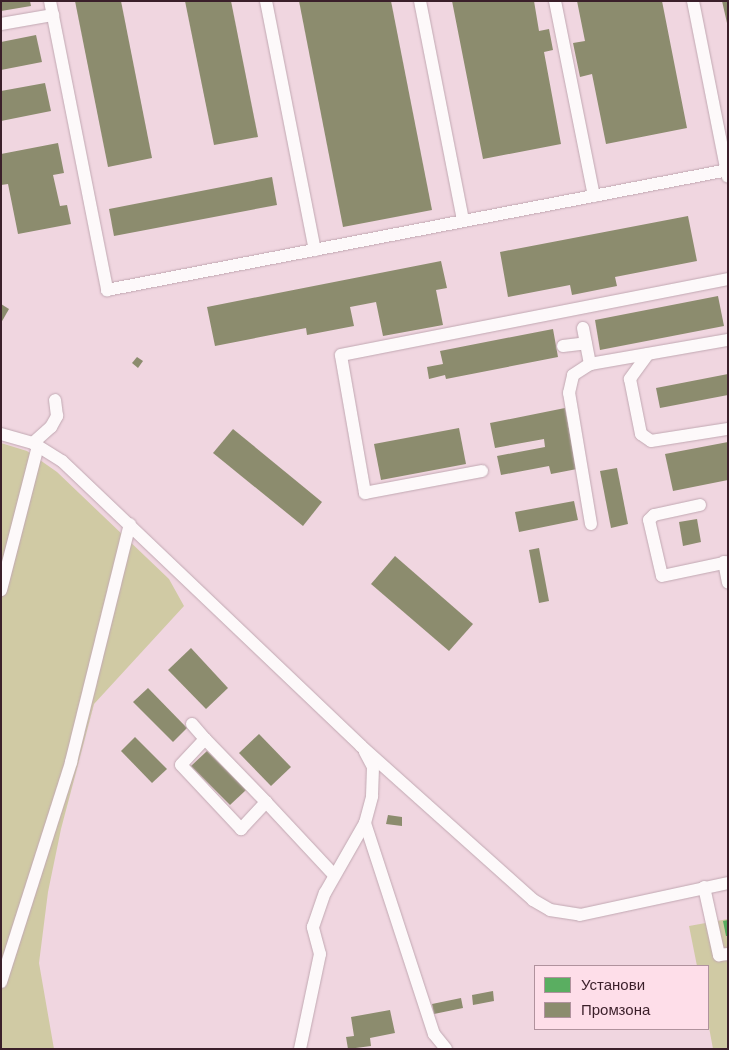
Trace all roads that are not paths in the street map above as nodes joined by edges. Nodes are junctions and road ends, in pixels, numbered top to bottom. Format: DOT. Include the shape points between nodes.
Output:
graph roads {
  1 [pos="50,1"];
  2 [pos="266,1"];
  3 [pos="420,1"];
  4 [pos="555,1"];
  5 [pos="693,1"];
  6 [pos="53,15"];
  7 [pos="1,24"];
  8 [pos="727,172"];
  9 [pos="594,196"];
  10 [pos="463,221"];
  11 [pos="315,250"];
  12 [pos="728,279"];
  13 [pos="583,328"];
  14 [pos="728,340"];
  15 [pos="586,343"];
  16 [pos="563,346"];
  17 [pos="648,354"];
  18 [pos="590,364"];
  19 [pos="55,400"];
  20 [pos="728,429"];
  21 [pos="1,434"];
  22 [pos="36,445"];
  23 [pos="482,471"];
  24 [pos="700,505"];
  25 [pos="130,524"];
  26 [pos="592,524"];
  27 [pos="726,562"];
  28 [pos="728,583"];
  29 [pos="1,590"];
  30 [pos="192,724"];
  31 [pos="205,739"];
  32 [pos="361,746"];
  33 [pos="266,802"];
  34 [pos="365,823"];
  35 [pos="334,875"];
  36 [pos="728,883"];
  37 [pos="704,887"];
  38 [pos="728,954"];
  39 [pos="1,982"];
  40 [pos="300,1049"];
  41 [pos="446,1049"];
  1 -- 6 [label="lane"];
  2 -- 11 [label="lane"];
  3 -- 10 [label="lane"];
  4 -- 9 [label="lane"];
  5 -- 8 [label="lane"];
  6 -- 7 [label="lane"];
  6 -- 11 [label="lane" via="107,290"];
  8 -- 9 [label="lane"];
  9 -- 10 [label="lane"];
  10 -- 11 [label="lane"];
  12 -- 23 [label="lane" via="341,355 365,493"];
  13 -- 15 [label="lane"];
  14 -- 17 [label="lane"];
  15 -- 16 [label="lane"];
  15 -- 18 [label="lane"];
  17 -- 18 [label="lane"];
  17 -- 20 [label="lane" via="630,379 641,434 651,441"];
  18 -- 26 [label="lane" via="573,374 570,393"];
  19 -- 22 [label="lane" via="56,416"];
  21 -- 22 [label="lane"];
  22 -- 25 [label="lane" via="62,461"];
  22 -- 29 [label="lane"];
  24 -- 27 [label="lane" via="654,515 649,520 662,576"];
  25 -- 32 [label="lane"];
  25 -- 39 [label="lane" via="72,762"];
  27 -- 28 [label="lane"];
  30 -- 31 [label="lane"];
  31 -- 33 [label="lane"];
  31 -- 33 [label="lane" via="181,765 241,828"];
  32 -- 34 [label="lane" via="373,766 372,796"];
  32 -- 37 [label="lane" via="533,900 550,910 580,915"];
  33 -- 35 [label="lane"];
  34 -- 35 [label="lane"];
  34 -- 41 [label="lane" via="434,1034"];
  35 -- 40 [label="lane" via="313,927 320,954"];
  36 -- 37 [label="lane"];
  37 -- 38 [label="lane" via="720,955"];
}
